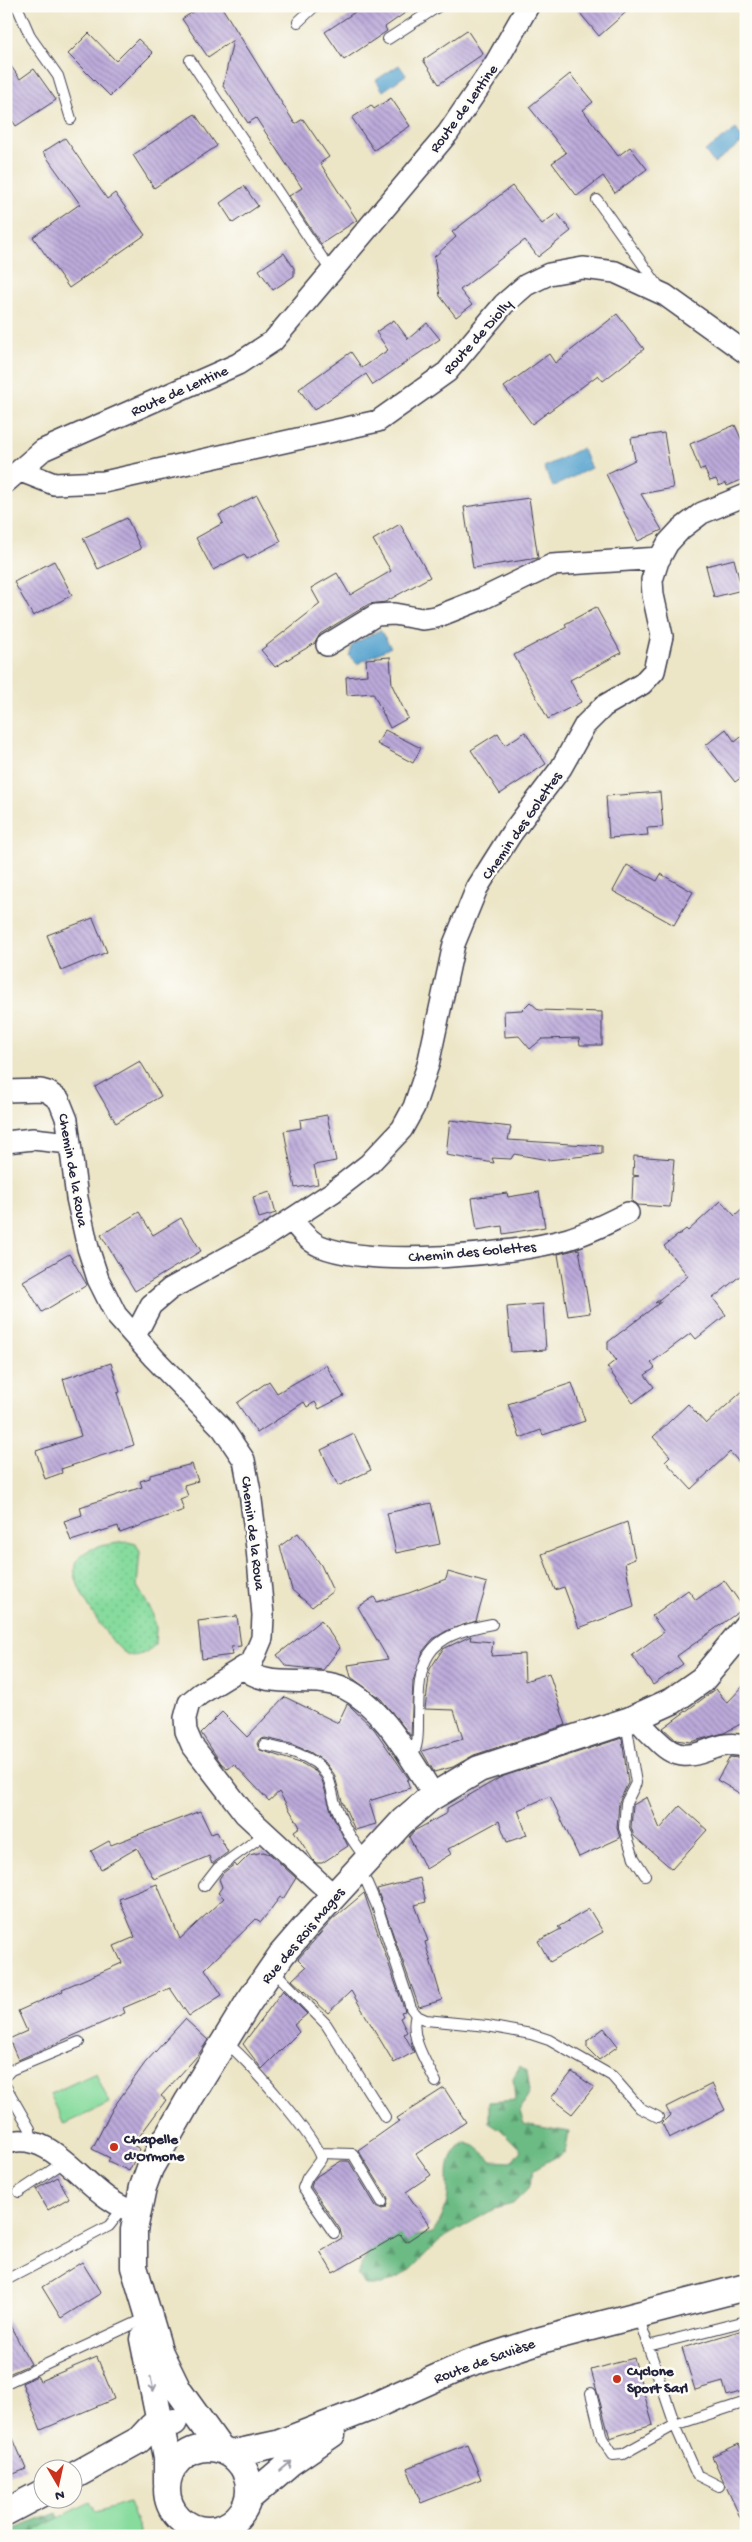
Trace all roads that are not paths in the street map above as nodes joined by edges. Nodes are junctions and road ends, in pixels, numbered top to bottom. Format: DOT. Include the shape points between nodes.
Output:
graph roads {
  1 [pos="17,6"];
  2 [pos="315,6"];
  3 [pos="440,6"];
  4 [pos="528,6"];
  5 [pos="298,22"];
  6 [pos="388,40"];
  7 [pos="190,60"];
  8 [pos="71,119"];
  9 [pos="597,200"];
  10 [pos="331,271"];
  11 [pos="665,295"];
  12 [pos="746,353"];
  13 [pos="14,476"];
  14 [pos="746,496"];
  15 [pos="660,558"];
  16 [pos="327,645"];
  17 [pos="6,1092"];
  18 [pos="6,1142"];
  19 [pos="69,1143"];
  20 [pos="628,1213"];
  21 [pos="292,1220"];
  22 [pos="135,1336"];
  23 [pos="492,1624"];
  24 [pos="746,1627"];
  25 [pos="244,1668"];
  26 [pos="631,1719"];
  27 [pos="264,1745"];
  28 [pos="746,1747"];
  29 [pos="409,1759"];
  30 [pos="434,1795"];
  31 [pos="266,1833"];
  32 [pos="362,1865"];
  33 [pos="645,1875"];
  34 [pos="204,1886"];
  35 [pos="334,1896"];
  36 [pos="272,1968"];
  37 [pos="416,2014"];
  38 [pos="79,2042"];
  39 [pos="224,2042"];
  40 [pos="6,2075"];
  41 [pos="436,2082"];
  42 [pos="6,2087"];
  43 [pos="385,2117"];
  44 [pos="658,2117"];
  45 [pos="31,2141"];
  46 [pos="6,2143"];
  47 [pos="320,2152"];
  48 [pos="64,2162"];
  49 [pos="19,2192"];
  50 [pos="382,2202"];
  51 [pos="130,2210"];
  52 [pos="334,2234"];
  53 [pos="6,2280"];
  54 [pos="746,2287"];
  55 [pos="638,2315"];
  56 [pos="746,2321"];
  57 [pos="147,2326"];
  58 [pos="648,2346"];
  59 [pos="6,2383"];
  60 [pos="591,2393"];
  61 [pos="746,2402"];
  62 [pos="367,2409"];
  63 [pos="200,2420"];
  64 [pos="675,2425"];
  65 [pos="154,2436"];
  66 [pos="226,2452"];
  67 [pos="82,2472"];
  68 [pos="167,2484"];
  69 [pos="719,2486"];
  70 [pos="32,2498"];
  71 [pos="246,2504"];
  72 [pos="6,2512"];
  73 [pos="197,2532"];
  74 [pos="242,2536"];
  1 -- 8 [label="lane" via="31,38 58,76"];
  2 -- 5 [label="lane"];
  3 -- 6 [label="lane"];
  4 -- 10 [label="street, Route de Lentine" via="495,64 448,133"];
  7 -- 10 [label="lane"];
  9 -- 11 [label="lane"];
  10 -- 13 [label="street, Route de Lentine" via="273,341 238,364 43,450"];
  11 -- 12 [label="street, Route de Diolly"];
  11 -- 13 [label="street, Route de Diolly" via="615,272 583,268 549,274 526,285 504,304 447,372 378,422 104,482 54,484"];
  14 -- 15 [label="street, Chemin des Golettes" via="694,518 675,535"];
  15 -- 16 [label="street" via="552,565 436,617 376,615"];
  15 -- 21 [label="street, Chemin des Golettes" via="652,587 662,628 657,664 648,679 604,706 585,725 561,768 511,834 477,888 454,944 428,1065 407,1121 398,1135 369,1164"];
  17 -- 19 [label="street, Chemin de la Roua" via="34,1089 55,1096 65,1113"];
  18 -- 19 [label="street" via="33,1139"];
  19 -- 22 [label="street, Chemin de la Roua" via="81,1216 98,1279 116,1315"];
  20 -- 21 [label="street, Chemin des Golettes" via="586,1233 553,1243 477,1254 414,1257 375,1256 329,1249 313,1242"];
  21 -- 22 [label="street, Chemin des Golettes" via="162,1294 151,1305"];
  22 -- 25 [label="street, Chemin de la Roua" via="214,1419 244,1460 264,1627 259,1648 252,1662"];
  23 -- 29 [label="lane" via="464,1629 442,1640 426,1657 419,1681 416,1748"];
  24 -- 26 [label="street, Rue des Rois Mages" via="702,1680 672,1701"];
  25 -- 29 [label="street" via="266,1679 325,1682 342,1687 370,1704"];
  25 -- 31 [label="street, Chemin de la Roua" via="193,1699 187,1708 185,1723 192,1745 245,1814"];
  26 -- 28 [label="street" via="641,1724 663,1746 682,1756 726,1745"];
  26 -- 30 [label="street, Rue des Rois Mages" via="479,1768"];
  26 -- 33 [label="lane" via="636,1783 626,1803 624,1828 634,1858"];
  27 -- 32 [label="lane" via="290,1751 318,1765 327,1774 343,1826"];
  29 -- 30 [label="street"];
  30 -- 32 [label="street, Rue des Rois Mages" via="403,1821"];
  31 -- 34 [label="lane" via="218,1868"];
  31 -- 35 [label="street, Chemin de la Roua"];
  32 -- 35 [label="street, Rue des Rois Mages"];
  32 -- 37 [label="lane" via="407,1999"];
  35 -- 36 [label="street, Rue des Rois Mages"];
  36 -- 39 [label="street, Rue des Rois Mages"];
  36 -- 43 [label="lane" via="326,2024"];
  37 -- 41 [label="lane" via="416,2040"];
  37 -- 44 [label="lane" via="426,2020 487,2026 541,2037 612,2076 640,2108"];
  38 -- 40 [label="lane" via="10,2070"];
  39 -- 47 [label="lane" via="235,2049 265,2083"];
  39 -- 51 [label="street, Rue des Rois Mages" via="154,2161"];
  42 -- 45 [label="lane" via="30,2129"];
  45 -- 46 [label="street"];
  45 -- 48 [label="street" via="46,2147"];
  47 -- 50 [label="lane" via="353,2154"];
  47 -- 52 [label="lane" via="321,2159 303,2188"];
  48 -- 49 [label="lane"];
  48 -- 51 [label="street" via="102,2194"];
  51 -- 53 [label="lane" via="109,2226"];
  51 -- 57 [label="street, Rue des Rois Mages" via="134,2230 134,2266"];
  54 -- 55 [label="street, Route de Savièse"];
  55 -- 58 [label="lane"];
  55 -- 62 [label="street, Route de Savièse" via="467,2364"];
  56 -- 58 [label="lane"];
  57 -- 59 [label="lane"];
  57 -- 63 [label="street" via="178,2390"];
  57 -- 65 [label="street, one-way"];
  58 -- 64 [label="lane"];
  60 -- 64 [label="lane" via="602,2438 613,2455 623,2454"];
  61 -- 64 [label="lane"];
  62 -- 66 [label="street, Route de Savièse" via="277,2444"];
  71 -- 62 [label="street, one-way" via="291,2462"];
  63 -- 65 [label="street"];
  63 -- 66 [label="street"];
  64 -- 69 [label="lane" via="697,2475"];
  65 -- 67 [label="street"];
  65 -- 68 [label="street" via="167,2457"];
  66 -- 68 [label="street" via="203,2448 186,2454 173,2467"];
  66 -- 71 [label="street" via="240,2462 247,2473 250,2485"];
  68 -- 73 [label="street" via="173,2511"];
  70 -- 72 [label="street"];
  71 -- 73 [label="street" via="235,2521 222,2528"];
  71 -- 74 [label="street"];
}
